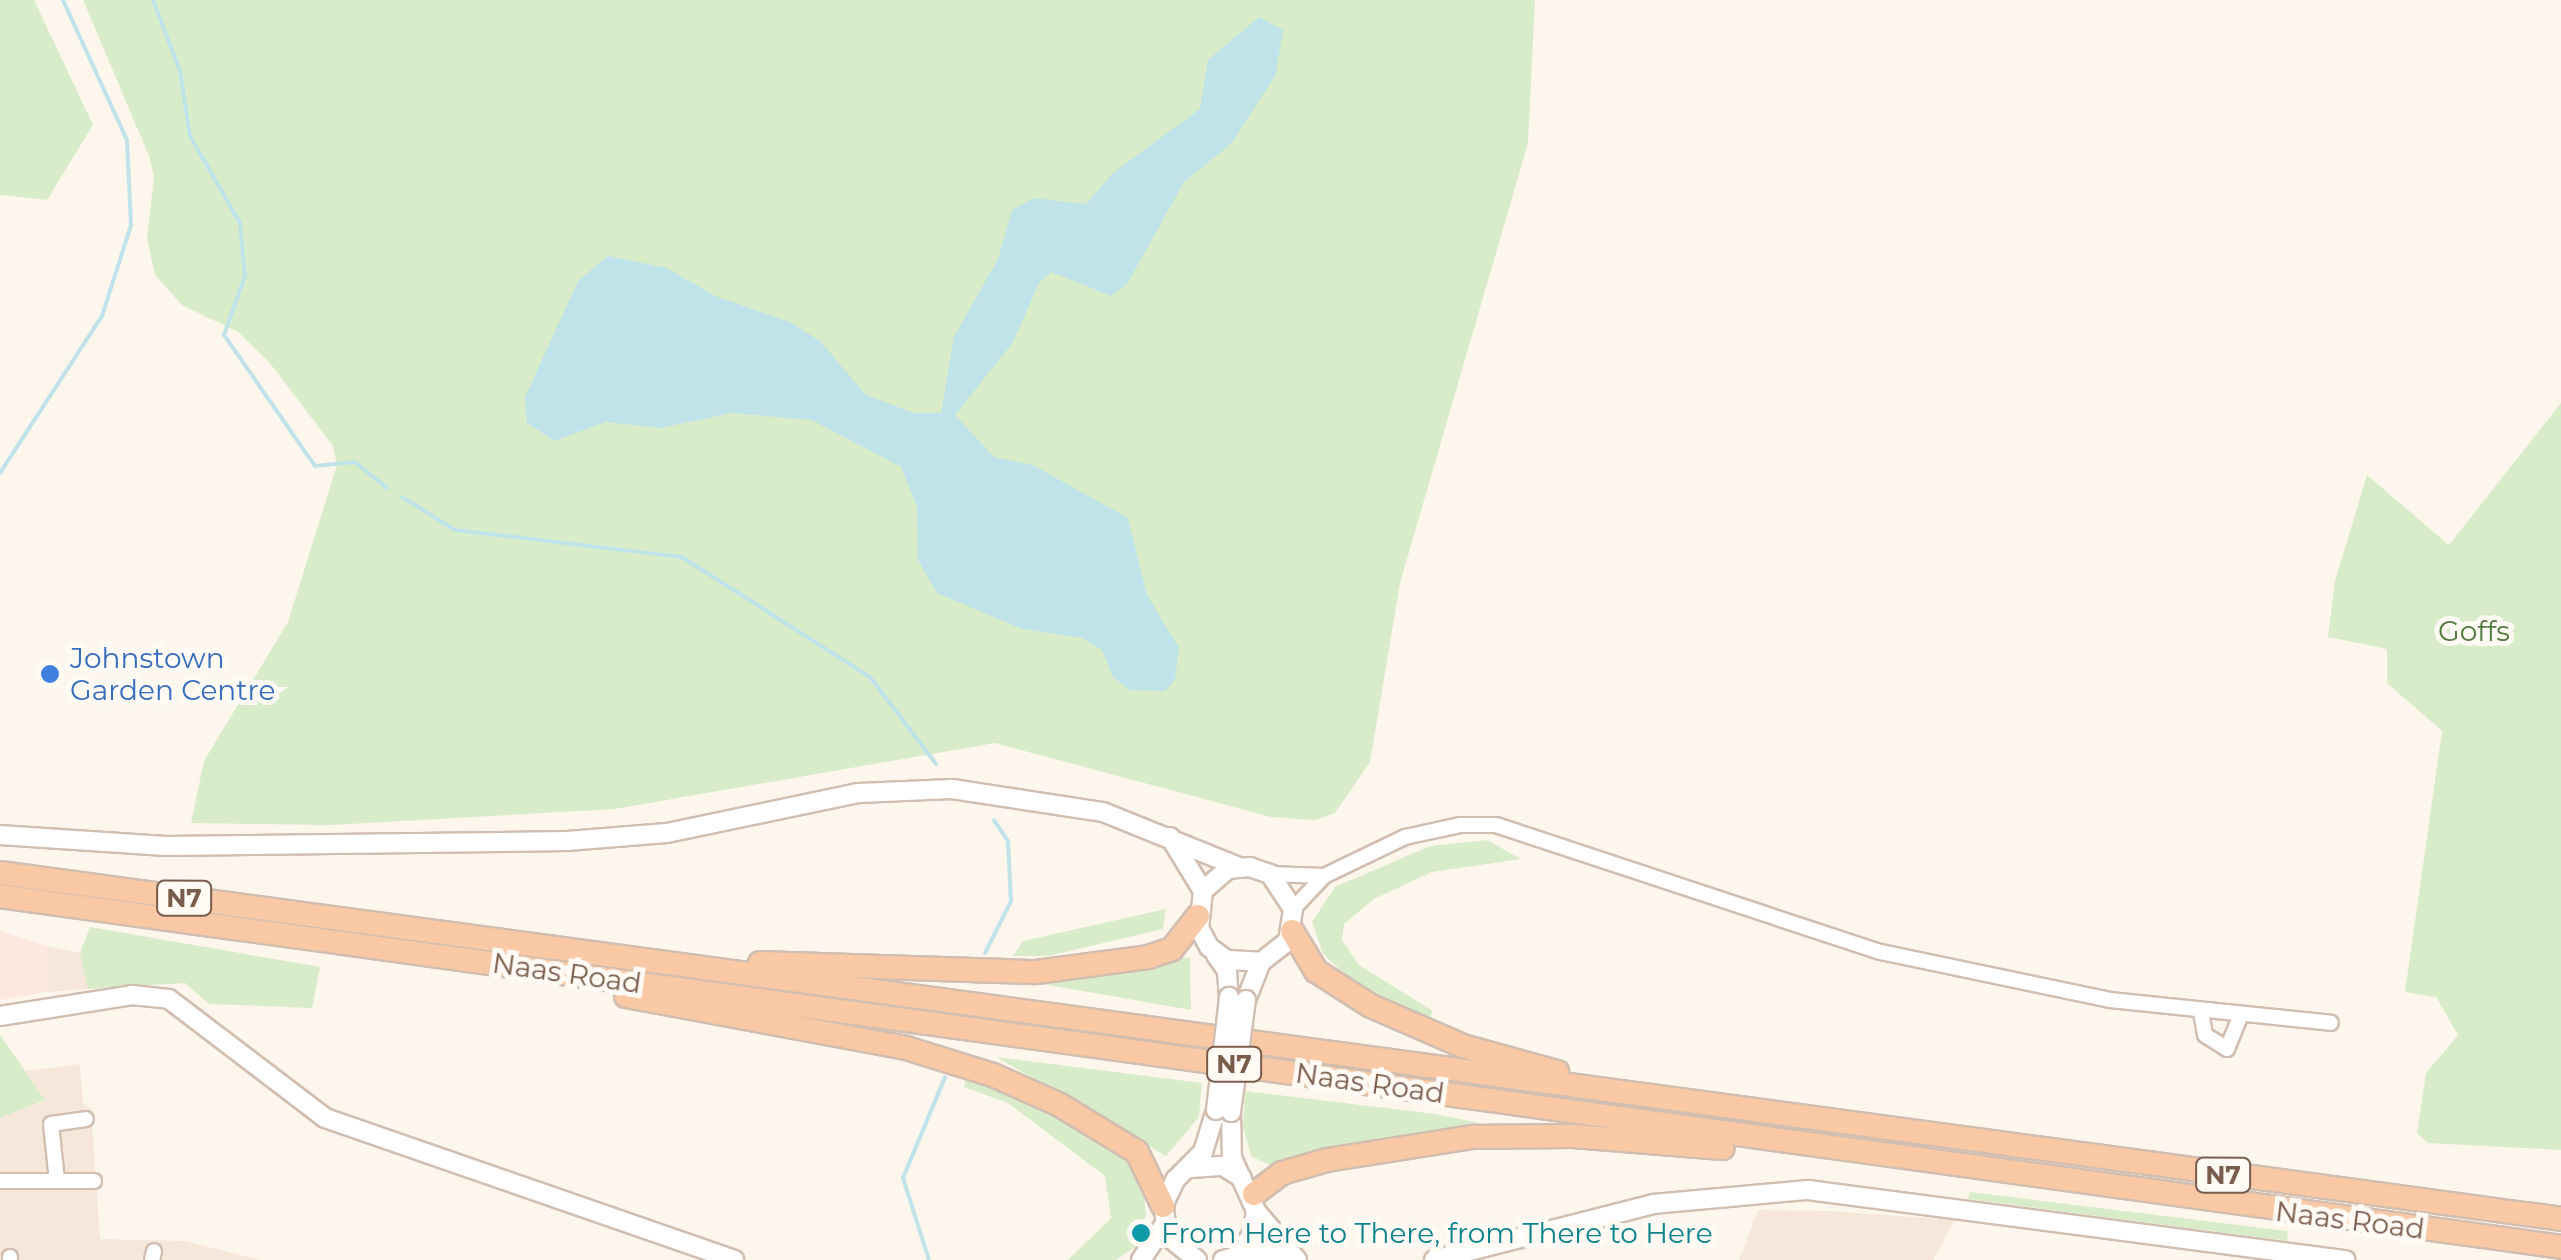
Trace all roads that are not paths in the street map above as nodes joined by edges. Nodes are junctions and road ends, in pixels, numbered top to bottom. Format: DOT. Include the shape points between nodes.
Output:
graph roads {
  1 [pos="0,834"];
  2 [pos="1170,836"];
  3 [pos="1239,867"];
  4 [pos="0,873"];
  5 [pos="1270,874"];
  6 [pos="1324,876"];
  7 [pos="1204,891"];
  8 [pos="0,896"];
  9 [pos="1198,916"];
  10 [pos="1293,920"];
  11 [pos="368,934"];
  12 [pos="1216,954"];
  13 [pos="1261,962"];
  14 [pos="1238,999"];
  15 [pos="2201,1012"];
  16 [pos="0,1016"];
  17 [pos="2240,1016"];
  18 [pos="2331,1023"];
  19 [pos="1224,1111"];
  20 [pos="86,1119"];
  21 [pos="1885,1131"];
  22 [pos="1191,1168"];
  23 [pos="0,1181"];
  24 [pos="57,1181"];
  25 [pos="94,1181"];
  26 [pos="2101,1189"];
  27 [pos="1251,1195"];
  28 [pos="1164,1216"];
  29 [pos="2561,1219"];
  30 [pos="2561,1247"];
  31 [pos="1230,1257"];
  32 [pos="1192,1258"];
  33 [pos="734,1260"];
  34 [pos="1141,1260"];
  35 [pos="1154,1260"];
  36 [pos="1289,1260"];
  37 [pos="1298,1260"];
  38 [pos="1434,1260"];
  39 [pos="2345,1260"];
  1 -- 2 [label="street" via="166,846 567,841 667,833 859,793 952,789 1040,798"];
  2 -- 3 [label="street" via="1218,864"];
  2 -- 7 [label="street"];
  3 -- 5 [label="street"];
  3 -- 7 [label="street" via="1218,874"];
  4 -- 11 [label="highway, Naas Road / N7"];
  5 -- 6 [label="street"];
  5 -- 10 [label="street"];
  6 -- 10 [label="street"];
  6 -- 15 [label="street" via="1435,828 1496,826 1824,937 1976,974"];
  7 -- 9 [label="street"];
  8 -- 11 [label="highway, Naas Road / N7"];
  9 -- 11 [label="highway, N7" via="1172,948 1148,957 972,974"];
  9 -- 12 [label="street"];
  10 -- 13 [label="street" via="1280,950"];
  10 -- 21 [label="highway, N7" via="1316,971 1334,986 1462,1046 1530,1067"];
  11 -- 21 [label="highway, Naas Road / N7"];
  11 -- 26 [label="highway, Naas Road / N7"];
  11 -- 28 [label="highway, N7" via="952,1062 1032,1092 1118,1138 1148,1166"];
  12 -- 13 [label="street" via="1238,964"];
  12 -- 14 [label="street"];
  13 -- 14 [label="street"];
  14 -- 19 [label="street, bridge"];
  15 -- 17 [label="street"];
  15 -- 17 [label="street" via="2206,1035 2227,1049"];
  16 -- 33 [label="street" via="132,995 169,999 325,1118"];
  17 -- 18 [label="street"];
  19 -- 22 [label="street"];
  19 -- 27 [label="street" via="1232,1158"];
  20 -- 24 [label="street" via="51,1124"];
  21 -- 29 [label="highway, Naas Road / N7"];
  22 -- 27 [label="street" via="1223,1166"];
  22 -- 28 [label="street" via="1175,1180"];
  23 -- 24 [label="street"];
  24 -- 25 [label="street"];
  26 -- 27 [label="highway, N7" via="1797,1154 1513,1136 1326,1160 1267,1180"];
  26 -- 30 [label="highway, Naas Road / N7"];
  27 -- 31 [label="street" via="1252,1235"];
  27 -- 37 [label="street"];
  28 -- 32 [label="street"];
  28 -- 34 [label="street"];
  31 -- 36 [label="street"];
  32 -- 35 [label="street"];
  38 -- 39 [label="street" via="1653,1204 1808,1190"];
}
